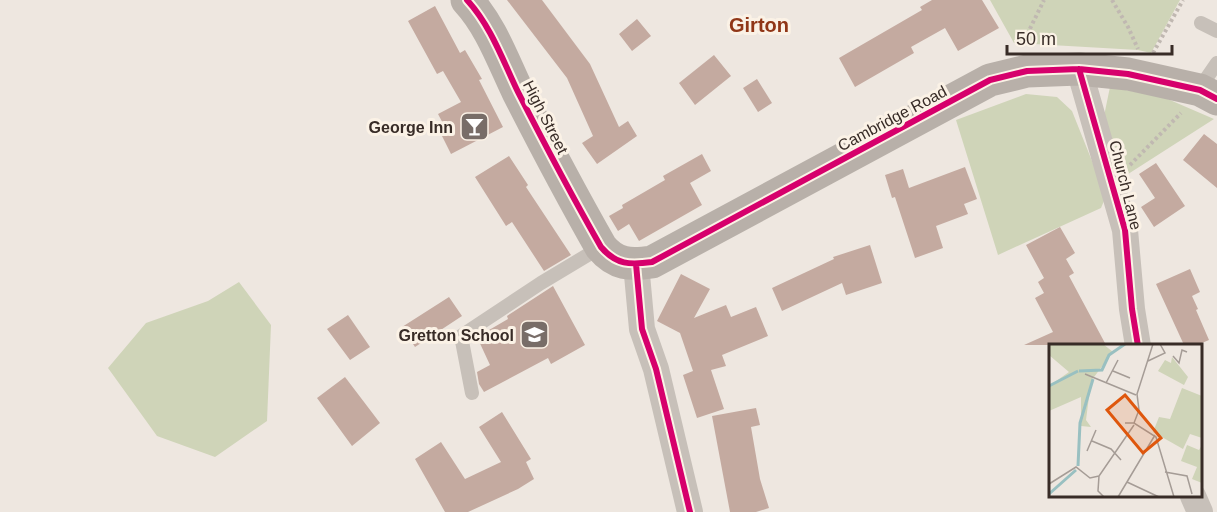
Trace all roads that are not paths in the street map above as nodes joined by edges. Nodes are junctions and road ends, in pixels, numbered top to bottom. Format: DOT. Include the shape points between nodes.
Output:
graph roads {
  1 [pos="466,0"];
  2 [pos="1201,23"];
  3 [pos="1217,32"];
  4 [pos="1217,63"];
  5 [pos="1079,69"];
  6 [pos="1200,100"];
  7 [pos="601,247"];
  8 [pos="636,264"];
  9 [pos="1138,344"];
  10 [pos="472,393"];
  11 [pos="1194,497"];
  12 [pos="690,512"];
  13 [pos="1200,512"];
  1 -- 7 [label="street, High Street" via="494,42"];
  2 -- 3 [label="lane"];
  4 -- 6 [label="lane"];
  5 -- 6 [label="street, Cambridge Road" via="1128,74"];
  5 -- 8 [label="street, Cambridge Road" via="1026,71 990,80 652,262"];
  5 -- 9 [label="street, Church Lane" via="1125,230"];
  7 -- 8 [label="street" via="618,262"];
  7 -- 10 [label="lane" via="461,336"];
  8 -- 12 [label="street" via="642,329 656,369"];
  11 -- 13 [label="street"];
}
